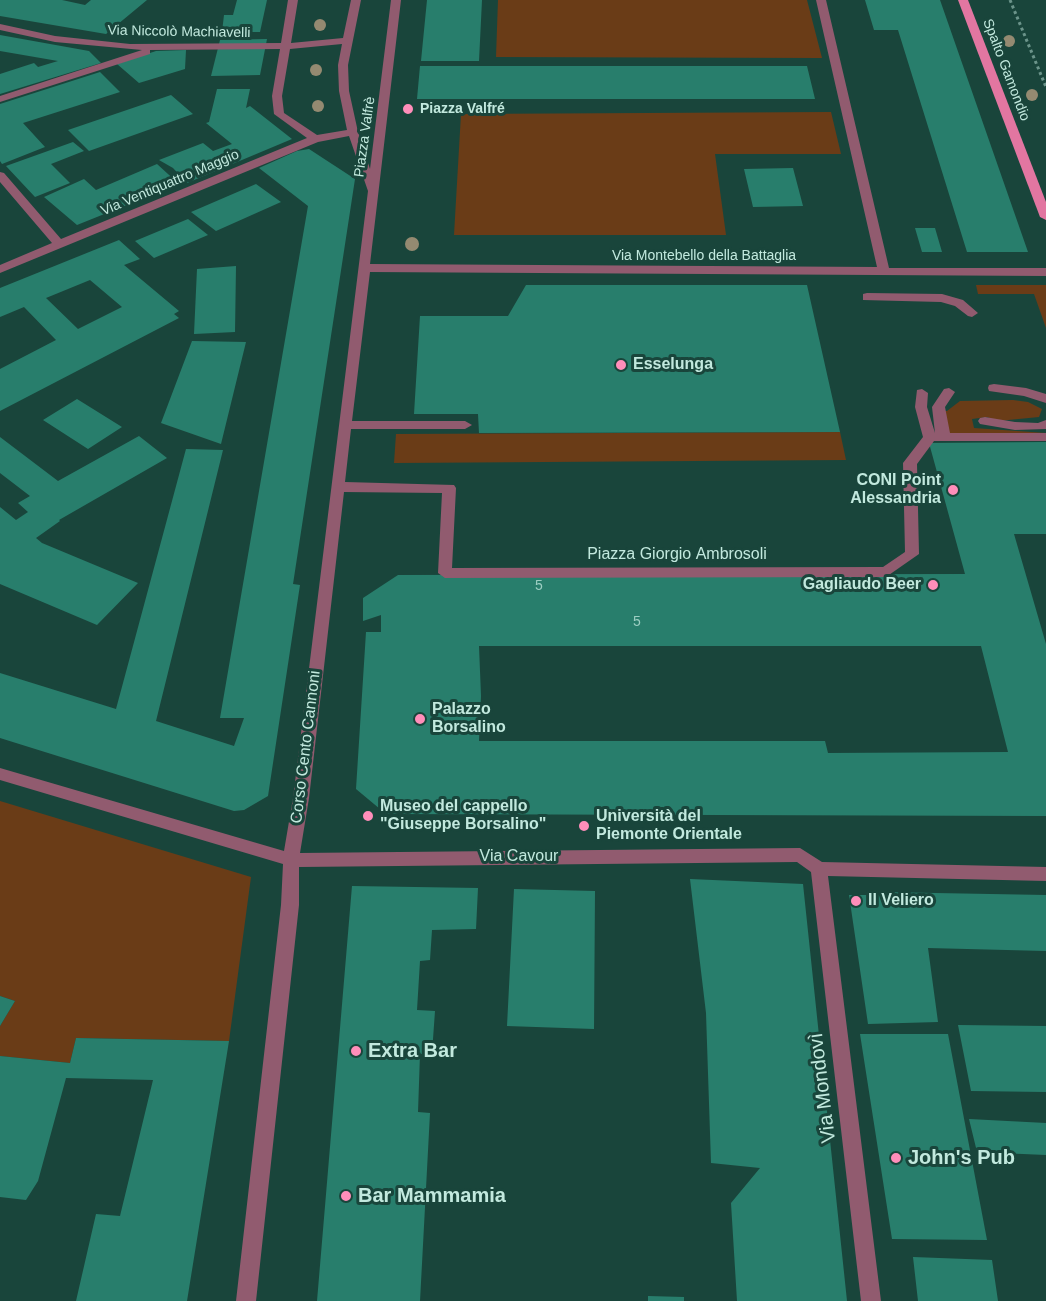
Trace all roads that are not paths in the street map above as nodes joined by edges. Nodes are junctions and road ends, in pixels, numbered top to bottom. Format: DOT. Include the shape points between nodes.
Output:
graph roads {
  1 [pos="293,0"];
  2 [pos="356,0"];
  3 [pos="396,0"];
  4 [pos="821,0"];
  5 [pos="963,0"];
  6 [pos="0,27"];
  7 [pos="347,41"];
  8 [pos="286,46"];
  9 [pos="159,47"];
  10 [pos="0,99"];
  11 [pos="353,132"];
  12 [pos="315,139"];
  13 [pos="0,175"];
  14 [pos="372,194"];
  15 [pos="1046,217"];
  16 [pos="60,245"];
  17 [pos="363,268"];
  18 [pos="0,269"];
  19 [pos="884,272"];
  20 [pos="1046,272"];
  21 [pos="867,297"];
  22 [pos="972,313"];
  23 [pos="994,388"];
  24 [pos="949,392"];
  25 [pos="922,393"];
  26 [pos="1046,399"];
  27 [pos="985,421"];
  28 [pos="1046,424"];
  29 [pos="465,425"];
  30 [pos="344,426"];
  31 [pos="930,437"];
  32 [pos="1046,437"];
  33 [pos="944,438"];
  34 [pos="337,488"];
  35 [pos="0,774"];
  36 [pos="291,860"];
  37 [pos="819,869"];
  38 [pos="1046,874"];
  39 [pos="246,1301"];
  40 [pos="871,1301"];
  1 -- 8 [label="street"];
  2 -- 7 [label="street, Piazza Valfrè"];
  3 -- 14 [label="street, Piazza Valfrè"];
  4 -- 19 [label="street"];
  5 -- 15 [label="main road, Spalto Gamondio"];
  6 -- 9 [label="street, Via Niccolò Machiavelli" via="56,39"];
  7 -- 8 [label="street"];
  7 -- 11 [label="street, Piazza Valfrè" via="343,79"];
  8 -- 9 [label="street, Via Niccolò Machiavelli"];
  8 -- 12 [label="street" via="277,96 279,114"];
  9 -- 10 [label="street"];
  11 -- 12 [label="street, Via Ventiquattro Maggio"];
  11 -- 14 [label="street, Piazza Valfrè"];
  12 -- 16 [label="street, Via Ventiquattro Maggio"];
  13 -- 16 [label="street"];
  14 -- 17 [label="street, Corso Cento Cannoni"];
  16 -- 18 [label="street, Via Ventiquattro Maggio"];
  17 -- 19 [label="street, Via Montebello della Battaglia"];
  17 -- 30 [label="street, Corso Cento Cannoni"];
  19 -- 20 [label="street, Via Montebello della Battaglia"];
  21 -- 22 [label="street" via="942,298 959,303"];
  23 -- 26 [label="street"];
  24 -- 33 [label="street" via="938,407"];
  25 -- 31 [label="street" via="921,407"];
  27 -- 28 [label="street" via="1015,426"];
  29 -- 30 [label="street"];
  30 -- 34 [label="street, Corso Cento Cannoni"];
  31 -- 33 [label="street"];
  31 -- 34 [label="street, Piazza Giorgio Ambrosoli" via="909,463 912,554 886,572 445,573 449,488"];
  32 -- 33 [label="street"];
  34 -- 36 [label="street, Corso Cento Cannoni"];
  35 -- 36 [label="street, Via Cavour"];
  36 -- 37 [label="street, Via Cavour" via="800,855"];
  36 -- 39 [label="street, Corso Cento Cannoni" via="290,905"];
  37 -- 38 [label="street, Via Cavour"];
  37 -- 40 [label="street, Via Mondovì"];
}
